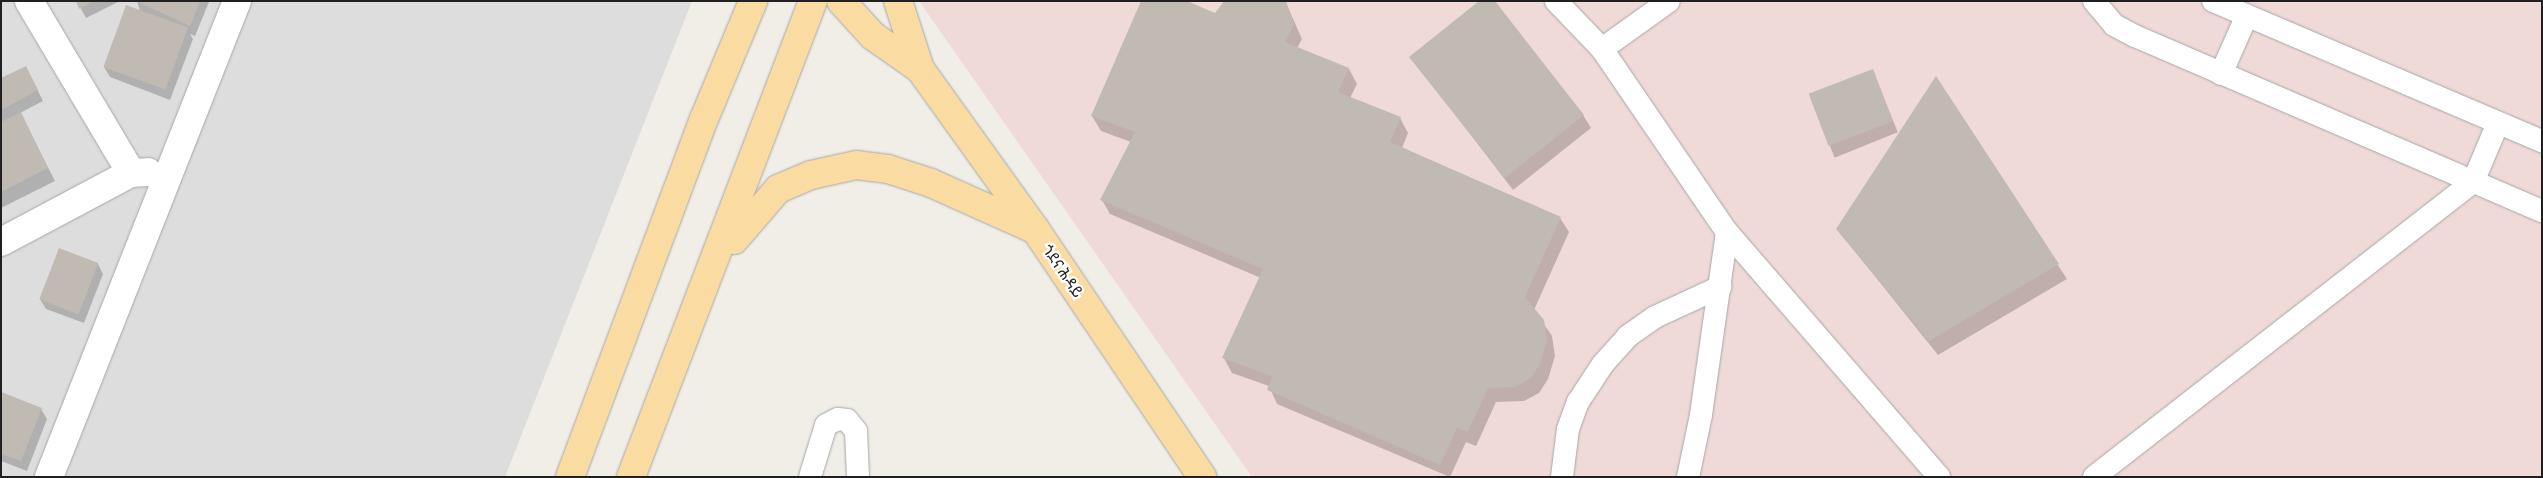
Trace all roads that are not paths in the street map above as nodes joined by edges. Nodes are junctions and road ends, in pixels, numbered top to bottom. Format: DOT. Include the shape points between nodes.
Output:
graph roads {
  1 [pos="29,1"];
  2 [pos="237,1"];
  3 [pos="753,1"];
  4 [pos="813,1"];
  5 [pos="841,1"];
  6 [pos="898,1"];
  7 [pos="1556,1"];
  8 [pos="1668,1"];
  9 [pos="2094,1"];
  10 [pos="2213,1"];
  11 [pos="2246,15"];
  12 [pos="1602,49"];
  13 [pos="920,69"];
  14 [pos="2221,74"];
  15 [pos="2498,122"];
  16 [pos="2542,141"];
  17 [pos="170,170"];
  18 [pos="131,174"];
  19 [pos="2473,182"];
  20 [pos="2542,211"];
  21 [pos="1035,229"];
  22 [pos="1727,232"];
  23 [pos="1,242"];
  24 [pos="710,276"];
  25 [pos="1720,287"];
  26 [pos="49,477"];
  27 [pos="570,477"];
  28 [pos="631,477"];
  29 [pos="810,477"];
  30 [pos="858,477"];
  31 [pos="1202,477"];
  32 [pos="1562,477"];
  33 [pos="1688,477"];
  34 [pos="1939,477"];
  35 [pos="2094,477"];
  1 -- 18 [label="street"];
  2 -- 17 [label="street"];
  3 -- 27 [label="main road" via="704,119"];
  4 -- 24 [label="main road"];
  5 -- 13 [label="main road" via="873,36"];
  6 -- 13 [label="main road"];
  7 -- 12 [label="lane"];
  8 -- 12 [label="lane"];
  9 -- 14 [label="lane" via="2114,25"];
  10 -- 11 [label="lane"];
  11 -- 14 [label="lane"];
  11 -- 15 [label="lane"];
  12 -- 22 [label="lane"];
  13 -- 21 [label="main road, ጎደና ሕዳይ"];
  14 -- 19 [label="lane"];
  15 -- 16 [label="lane"];
  15 -- 19 [label="lane"];
  17 -- 18 [label="street"];
  17 -- 26 [label="street"];
  18 -- 23 [label="street"];
  19 -- 20 [label="lane"];
  19 -- 35 [label="lane"];
  21 -- 24 [label="main road" via="932,184 888,170 856,166 811,175 778,189 748,218"];
  21 -- 31 [label="main road, ጎደና ሕዳይ"];
  22 -- 25 [label="lane"];
  22 -- 34 [label="lane"];
  24 -- 28 [label="main road"];
  25 -- 32 [label="lane" via="1656,317 1628,336 1603,364 1578,402 1568,429"];
  25 -- 33 [label="lane"];
  29 -- 30 [label="lane" via="826,424 838,419 848,420 856,432"];
}
